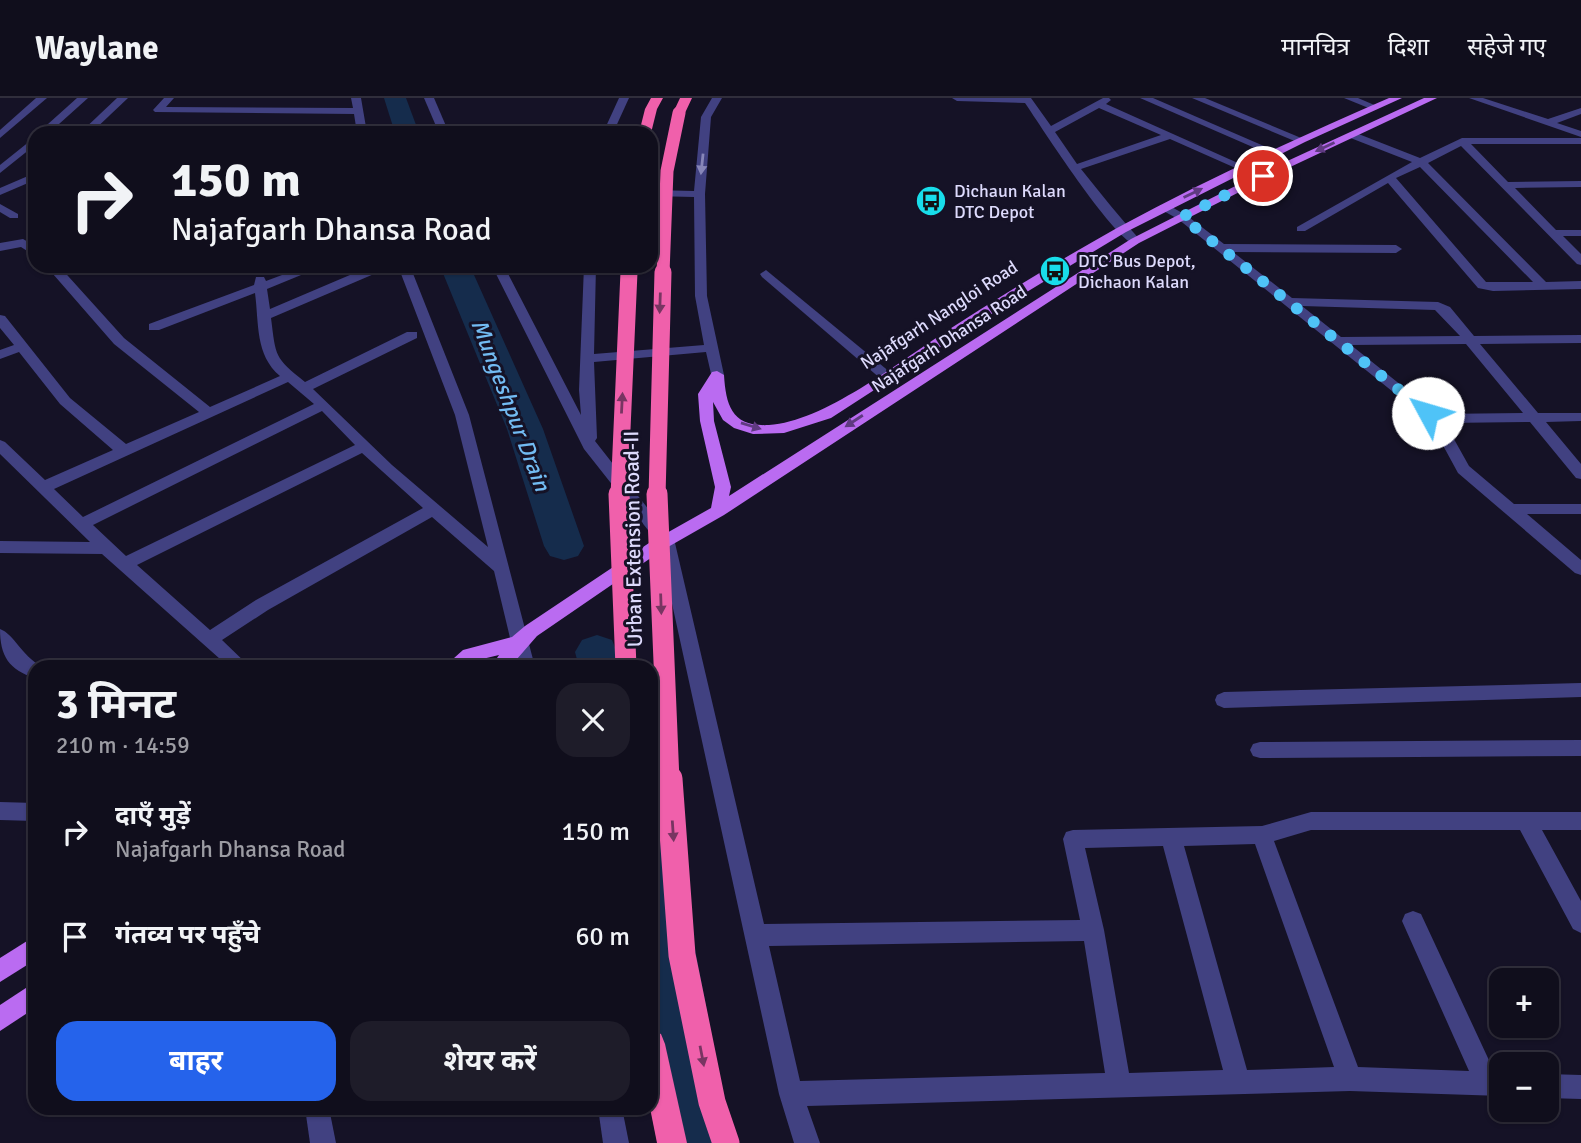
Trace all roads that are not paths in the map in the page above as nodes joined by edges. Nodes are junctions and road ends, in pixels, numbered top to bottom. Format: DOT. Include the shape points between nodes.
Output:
graph roads {
  1 [pos="42,98"];
  2 [pos="83,98"];
  3 [pos="123,98"];
  4 [pos="169,98"];
  5 [pos="257,98"];
  6 [pos="330,98"];
  7 [pos="356,98"];
  8 [pos="429,98"];
  9 [pos="624,98"];
  10 [pos="717,98"];
  11 [pos="957,98"];
  12 [pos="1109,98"];
  13 [pos="1145,98"];
  14 [pos="1197,98"];
  15 [pos="1349,98"];
  16 [pos="1397,98"];
  17 [pos="1432,98"];
  18 [pos="1474,98"];
  19 [pos="1026,99"];
  20 [pos="654,104"];
  21 [pos="1098,104"];
  22 [pos="683,106"];
  23 [pos="1374,107"];
  24 [pos="1579,108"];
  25 [pos="245,111"];
  26 [pos="318,111"];
  27 [pos="358,111"];
  28 [pos="1547,123"];
  29 [pos="51,126"];
  30 [pos="93,126"];
  31 [pos="361,126"];
  32 [pos="441,126"];
  33 [pos="611,126"];
  34 [pos="647,126"];
  35 [pos="1048,132"];
  36 [pos="1581,134"];
  37 [pos="0,135"];
  38 [pos="1352,135"];
  39 [pos="1169,136"];
  40 [pos="1301,140"];
  41 [pos="1462,141"];
  42 [pos="1581,141"];
  43 [pos="28,146"];
  44 [pos="1275,153"];
  45 [pos="1421,162"];
  46 [pos="1075,168"];
  47 [pos="1244,168"];
  48 [pos="0,170"];
  49 [pos="1390,178"];
  50 [pos="28,179"];
  51 [pos="1581,184"];
  52 [pos="1506,185"];
  53 [pos="0,192"];
  54 [pos="658,193"];
  55 [pos="699,194"];
  56 [pos="0,207"];
  57 [pos="1164,207"];
  58 [pos="14,216"];
  59 [pos="1182,217"];
  60 [pos="1301,229"];
  61 [pos="1122,230"];
  62 [pos="1553,233"];
  63 [pos="1581,233"];
  64 [pos="1135,241"];
  65 [pos="0,247"];
  66 [pos="28,247"];
  67 [pos="1220,248"];
  68 [pos="1396,249"];
  69 [pos="1581,261"];
  70 [pos="58,273"];
  71 [pos="295,273"];
  72 [pos="365,273"];
  73 [pos="407,273"];
  74 [pos="502,273"];
  75 [pos="590,273"];
  76 [pos="629,273"];
  77 [pos="766,274"];
  78 [pos="260,284"];
  79 [pos="1581,285"];
  80 [pos="1544,287"];
  81 [pos="1006,299"];
  82 [pos="1289,302"];
  83 [pos="1028,309"];
  84 [pos="264,316"];
  85 [pos="0,319"];
  86 [pos="154,327"];
  87 [pos="412,335"];
  88 [pos="1470,340"];
  89 [pos="1581,340"];
  90 [pos="1338,341"];
  91 [pos="23,345"];
  92 [pos="711,348"];
  93 [pos="0,355"];
  94 [pos="587,359"];
  95 [pos="717,375"];
  96 [pos="290,376"];
  97 [pos="886,376"];
  98 [pos="304,388"];
  99 [pos="324,405"];
  100 [pos="209,413"];
  101 [pos="1581,417"];
  102 [pos="1535,418"];
  103 [pos="1434,419"];
  104 [pos="0,445"];
  105 [pos="364,446"];
  106 [pos="591,449"];
  107 [pos="124,451"];
  108 [pos="1581,474"];
  109 [pos="44,487"];
  110 [pos="435,509"];
  111 [pos="1510,509"];
  112 [pos="1581,509"];
  113 [pos="718,511"];
  114 [pos="82,524"];
  115 [pos="662,542"];
  116 [pos="0,547"];
  117 [pos="106,548"];
  118 [pos="1562,555"];
  119 [pos="1581,555"];
  120 [pos="125,564"];
  121 [pos="502,568"];
  122 [pos="1581,569"];
  123 [pos="0,636"];
  124 [pos="210,639"];
  125 [pos="518,643"];
  126 [pos="233,660"];
  127 [pos="463,660"];
  128 [pos="505,660"];
  129 [pos="524,660"];
  130 [pos="625,660"];
  131 [pos="28,668"];
  132 [pos="1581,690"];
  133 [pos="1224,700"];
  134 [pos="1581,748"];
  135 [pos="1260,750"];
  136 [pos="0,811"];
  137 [pos="28,812"];
  138 [pos="1526,821"];
  139 [pos="1581,821"];
  140 [pos="1262,835"];
  141 [pos="1171,837"];
  142 [pos="1413,921"];
  143 [pos="1581,922"];
  144 [pos="1093,930"];
  145 [pos="756,935"];
  146 [pos="28,952"];
  147 [pos="0,971"];
  148 [pos="28,999"];
  149 [pos="0,1019"];
  150 [pos="1489,1074"];
  151 [pos="658,1077"];
  152 [pos="1350,1079"];
  153 [pos="1238,1082"];
  154 [pos="1489,1084"];
  155 [pos="1119,1085"];
  156 [pos="1559,1086"];
  157 [pos="1581,1087"];
  158 [pos="791,1094"];
  159 [pos="318,1115"];
  160 [pos="611,1115"];
  161 [pos="323,1143"];
  162 [pos="616,1143"];
  163 [pos="672,1143"];
  164 [pos="726,1143"];
  165 [pos="807,1143"];
  1 -- 37 [label="street"];
  2 -- 29 [label="street"];
  3 -- 30 [label="street"];
  4 -- 25 [label="street" via="158,110"];
  5 -- 25 [label="street"];
  6 -- 26 [label="street"];
  7 -- 27 [label="street"];
  8 -- 32 [label="street"];
  9 -- 33 [label="street"];
  10 -- 55 [label="street, one-way" via="706,117"];
  11 -- 19 [label="street"];
  12 -- 21 [label="street"];
  13 -- 44 [label="street"];
  14 -- 40 [label="street"];
  15 -- 23 [label="street"];
  16 -- 23 [label="main road, Najafgarh Nangloi Road"];
  17 -- 38 [label="main road, Najafgarh Dhansa Road"];
  18 -- 28 [label="street"];
  19 -- 35 [label="street"];
  20 -- 34 [label="highway"];
  21 -- 35 [label="street"];
  21 -- 39 [label="street"];
  22 -- 164 [label="highway, Urban Extension Road-II, one-way, bridge" via="667,171 656,472 668,762 682,955 712,1102"];
  23 -- 40 [label="main road, Najafgarh Nangloi Road"];
  24 -- 28 [label="street"];
  25 -- 26 [label="street"];
  26 -- 27 [label="street"];
  27 -- 31 [label="street"];
  28 -- 36 [label="street"];
  35 -- 46 [label="street"];
  38 -- 45 [label="street"];
  38 -- 59 [label="main road, Najafgarh Dhansa Road, one-way"];
  39 -- 46 [label="street"];
  39 -- 47 [label="street"];
  40 -- 44 [label="main road, Najafgarh Nangloi Road"];
  41 -- 42 [label="street"];
  41 -- 45 [label="street"];
  41 -- 52 [label="street"];
  43 -- 48 [label="street"];
  44 -- 47 [label="main road, Najafgarh Nangloi Road"];
  45 -- 49 [label="street"];
  45 -- 80 [label="street"];
  46 -- 61 [label="street"];
  57 -- 47 [label="main road, Najafgarh Nangloi Road, one-way"];
  49 -- 60 [label="street"];
  49 -- 80 [label="street" via="1482,285"];
  50 -- 53 [label="street"];
  51 -- 52 [label="street"];
  52 -- 62 [label="street"];
  54 -- 55 [label="street"];
  55 -- 92 [label="street" via="701,296"];
  56 -- 58 [label="street"];
  57 -- 59 [label="street"];
  57 -- 61 [label="main road, Najafgarh Nangloi Road"];
  59 -- 64 [label="main road, Najafgarh Dhansa Road"];
  59 -- 67 [label="street"];
  61 -- 64 [label="street"];
  61 -- 81 [label="main road, Najafgarh Nangloi Road"];
  62 -- 63 [label="street"];
  62 -- 69 [label="street"];
  64 -- 83 [label="main road, Najafgarh Dhansa Road"];
  65 -- 66 [label="street" via="23,243"];
  67 -- 68 [label="street"];
  67 -- 82 [label="street"];
  70 -- 100 [label="street" via="118,341"];
  71 -- 78 [label="street"];
  72 -- 84 [label="street"];
  73 -- 121 [label="street" via="462,415"];
  74 -- 106 [label="street"];
  75 -- 94 [label="street"];
  130 -- 76 [label="highway, Urban Extension Road-II, one-way, bridge" via="618,472"];
  77 -- 97 [label="street"];
  78 -- 84 [label="street"];
  78 -- 86 [label="street"];
  79 -- 80 [label="street"];
  81 -- 83 [label="main road"];
  81 -- 97 [label="main road, Najafgarh Nangloi Road"];
  82 -- 88 [label="street" via="1438,306"];
  82 -- 90 [label="street"];
  83 -- 113 [label="main road, Najafgarh Dhansa Road, one-way"];
  84 -- 96 [label="street" via="269,355"];
  85 -- 91 [label="street"];
  87 -- 98 [label="street"];
  88 -- 89 [label="street"];
  88 -- 90 [label="street"];
  88 -- 102 [label="street"];
  90 -- 103 [label="street"];
  91 -- 93 [label="street"];
  91 -- 107 [label="street" via="65,401"];
  92 -- 94 [label="street"];
  92 -- 95 [label="street"];
  94 -- 106 [label="street"];
  95 -- 97 [label="main road, Najafgarh Nangloi Road, one-way" via="725,411 750,429 769,431 800,426 826,415"];
  95 -- 113 [label="main road" via="705,394 723,487"];
  96 -- 98 [label="street"];
  96 -- 100 [label="street"];
  98 -- 99 [label="street"];
  99 -- 105 [label="street"];
  99 -- 114 [label="street"];
  100 -- 107 [label="street"];
  101 -- 102 [label="street"];
  102 -- 103 [label="street"];
  102 -- 108 [label="street"];
  103 -- 111 [label="street" via="1457,462"];
  104 -- 109 [label="street"];
  105 -- 110 [label="street"];
  105 -- 120 [label="street"];
  106 -- 115 [label="street"];
  107 -- 109 [label="street"];
  109 -- 114 [label="street"];
  110 -- 121 [label="street"];
  110 -- 124 [label="street"];
  111 -- 112 [label="street"];
  111 -- 118 [label="street"];
  113 -- 115 [label="main road"];
  114 -- 117 [label="street"];
  115 -- 125 [label="main road"];
  115 -- 145 [label="street"];
  116 -- 117 [label="street"];
  117 -- 120 [label="street"];
  118 -- 119 [label="street"];
  118 -- 122 [label="street"];
  120 -- 124 [label="street"];
  121 -- 125 [label="street"];
  123 -- 131 [label="street" via="20,664"];
  124 -- 126 [label="street"];
  125 -- 127 [label="main road"];
  125 -- 128 [label="main road"];
  125 -- 129 [label="street"];
  132 -- 133 [label="street"];
  134 -- 135 [label="street"];
  136 -- 137 [label="street"];
  138 -- 139 [label="street"];
  138 -- 140 [label="street" via="1311,821"];
  138 -- 143 [label="street"];
  140 -- 141 [label="street"];
  140 -- 152 [label="street"];
  141 -- 144 [label="street" via="1073,839"];
  141 -- 153 [label="street"];
  142 -- 150 [label="street"];
  144 -- 145 [label="street"];
  144 -- 155 [label="street"];
  145 -- 158 [label="street"];
  146 -- 147 [label="main road"];
  148 -- 149 [label="main road"];
  151 -- 163 [label="highway"];
  152 -- 153 [label="street"];
  152 -- 154 [label="street"];
  153 -- 155 [label="street"];
  155 -- 158 [label="street"];
  156 -- 157 [label="street"];
  158 -- 165 [label="street"];
  159 -- 161 [label="street"];
  160 -- 162 [label="street"];
}
